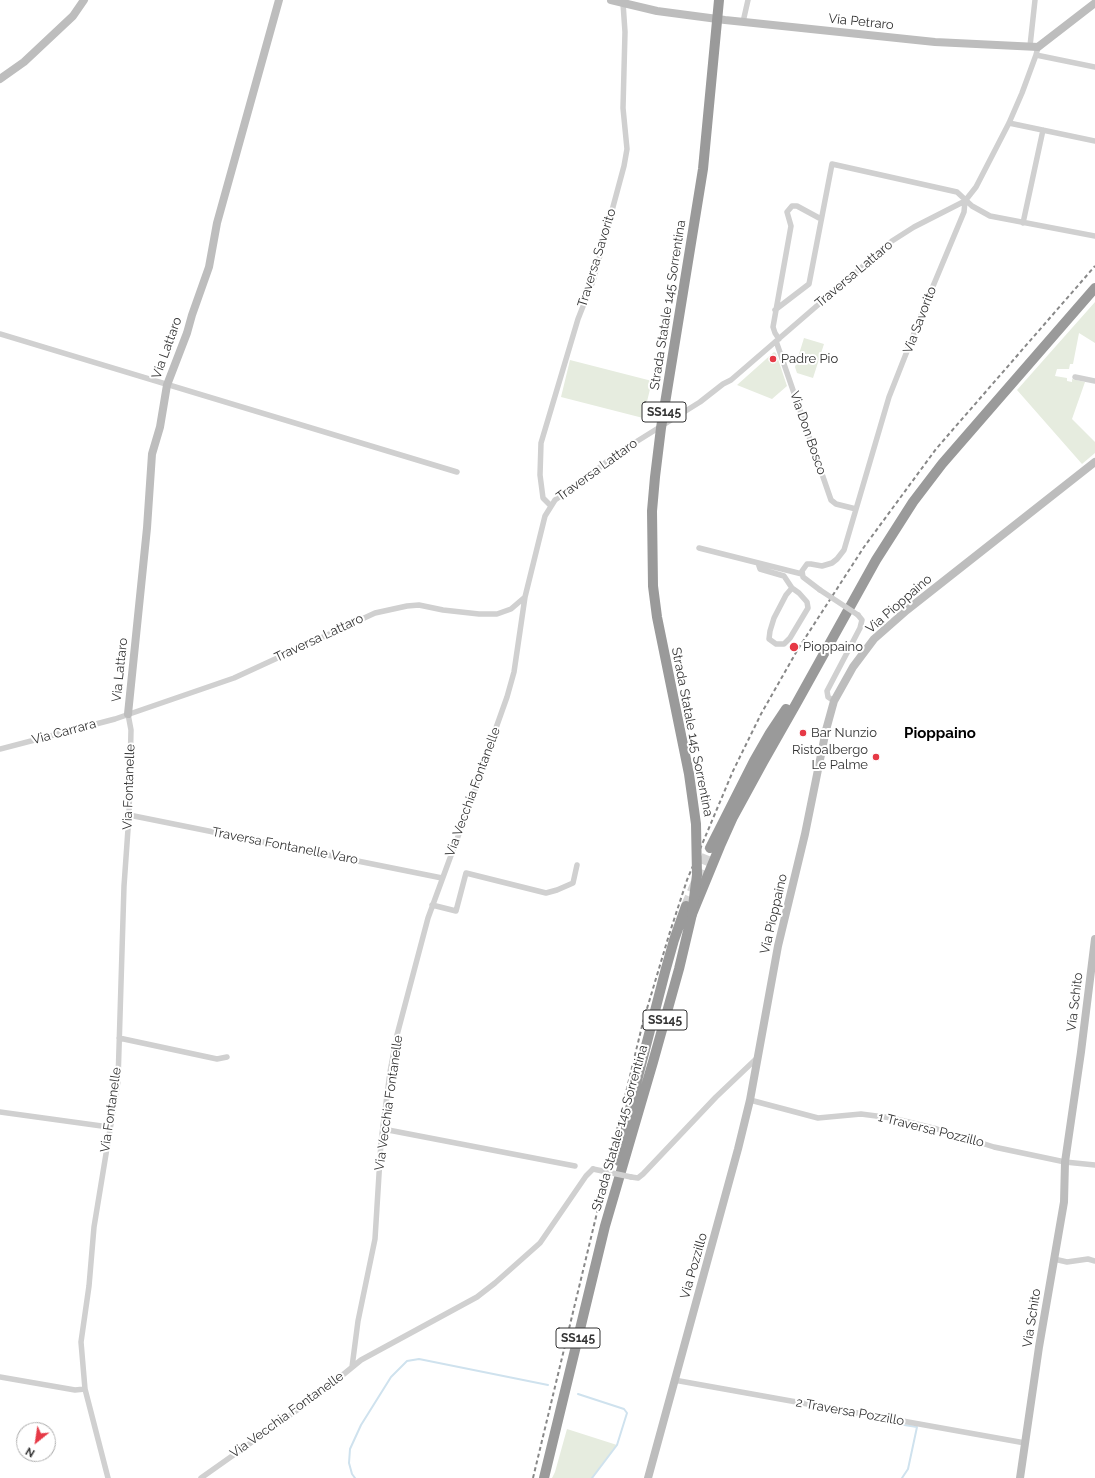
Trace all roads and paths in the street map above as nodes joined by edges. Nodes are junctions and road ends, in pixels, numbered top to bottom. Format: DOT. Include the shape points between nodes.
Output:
graph roads {
  1 [pos="84,0"];
  2 [pos="279,0"];
  3 [pos="611,0"];
  4 [pos="719,0"];
  5 [pos="748,0"];
  6 [pos="1035,0"];
  7 [pos="625,2"];
  8 [pos="1095,3"];
  9 [pos="743,22"];
  10 [pos="1034,46"];
  11 [pos="1036,55"];
  12 [pos="1095,66"];
  13 [pos="1,77"];
  14 [pos="1009,123"];
  15 [pos="1043,130"];
  16 [pos="1095,142"];
  17 [pos="966,201"];
  18 [pos="821,219"];
  19 [pos="1023,223"];
  20 [pos="1095,236"];
  21 [pos="1095,288"];
  22 [pos="776,310"];
  23 [pos="0,334"];
  24 [pos="777,340"];
  25 [pos="1075,377"];
  26 [pos="1095,381"];
  27 [pos="166,385"];
  28 [pos="1095,462"];
  29 [pos="457,472"];
  30 [pos="550,505"];
  31 [pos="856,509"];
  32 [pos="698,548"];
  33 [pos="758,563"];
  34 [pos="802,574"];
  35 [pos="792,588"];
  36 [pos="526,597"];
  37 [pos="814,672"];
  38 [pos="834,701"];
  39 [pos="128,714"];
  40 [pos="0,749"];
  41 [pos="128,815"];
  42 [pos="710,848"];
  43 [pos="577,864"];
  44 [pos="442,878"];
  45 [pos="432,905"];
  46 [pos="689,910"];
  47 [pos="1095,939"];
  48 [pos="119,1038"];
  49 [pos="227,1057"];
  50 [pos="756,1059"];
  51 [pos="750,1100"];
  52 [pos="0,1112"];
  53 [pos="109,1127"];
  54 [pos="383,1129"];
  55 [pos="1065,1162"];
  56 [pos="1095,1165"];
  57 [pos="575,1166"];
  58 [pos="613,1198"];
  59 [pos="1054,1259"];
  60 [pos="1095,1261"];
  61 [pos="352,1367"];
  62 [pos="0,1377"];
  63 [pos="674,1380"];
  64 [pos="85,1389"];
  65 [pos="1025,1443"];
  66 [pos="108,1478"];
  67 [pos="201,1478"];
  68 [pos="544,1478"];
  69 [pos="648,1478"];
  70 [pos="1020,1478"];
  1 -- 13 [label="street" via="73,16 24,62"];
  2 -- 27 [label="street, Via Lattaro" via="217,223 210,267"];
  3 -- 7 [label="street, Via Petraro"];
  4 -- 46 [label="highway, Strada Statale 145 Sorrentina / SS145, bridge" via="703,168 661,428 652,511 653,586 657,617 696,824 697,875"];
  5 -- 9 [label="street"];
  6 -- 10 [label="street, Via Savorito"];
  7 -- 9 [label="street, Via Petraro" via="657,11"];
  7 -- 30 [label="street, Traversa Savorito" via="623,108 627,149 593,281 578,319 541,443 540,475 543,498"];
  8 -- 10 [label="street"];
  9 -- 10 [label="street, Via Petraro" via="935,42"];
  10 -- 11 [label="street, Via Savorito"];
  11 -- 12 [label="street"];
  11 -- 14 [label="street, Via Savorito"];
  14 -- 15 [label="street"];
  14 -- 17 [label="street, Via Savorito"];
  15 -- 16 [label="street"];
  15 -- 19 [label="street"];
  17 -- 18 [label="street" via="953,191 832,164"];
  17 -- 19 [label="street" via="990,216"];
  17 -- 24 [label="street, Traversa Lattaro" via="892,241"];
  17 -- 31 [label="street, Via Savorito" via="964,212 889,397"];
  18 -- 22 [label="street" via="809,284"];
  18 -- 22 [label="street, Via Don Bosco" via="797,206 792,206 788,210 786,215 791,226"];
  19 -- 20 [label="street"];
  21 -- 37 [label="highway" via="961,442 921,492 886,543"];
  22 -- 24 [label="street, Via Don Bosco" via="773,327"];
  23 -- 27 [label="street"];
  24 -- 30 [label="street, Traversa Lattaro" via="731,380 615,455"];
  24 -- 31 [label="street, Via Don Bosco" via="831,500 836,504"];
  25 -- 26 [label="street"];
  27 -- 29 [label="street"];
  27 -- 39 [label="street, Via Lattaro" via="160,427 152,454"];
  28 -- 38 [label="street, Via Pioppaino" via="913,605 874,640 853,667"];
  30 -- 36 [label="street, Traversa Lattaro" via="545,516"];
  31 -- 34 [label="street, Via Savorito" via="841,555 827,566 807,564"];
  32 -- 33 [label="street"];
  33 -- 34 [label="street"];
  33 -- 35 [label="street" via="760,569 784,576"];
  34 -- 38 [label="street, bridge" via="806,580 862,620 827,691 828,697"];
  35 -- 35 [label="street" via="774,618 770,631 769,639 776,644 784,644 790,638 808,608 807,602"];
  36 -- 39 [label="street, Traversa Lattaro" via="511,609 497,614 450,611 419,605 375,613 234,678"];
  36 -- 44 [label="street, Via Vecchia Fontanelle" via="514,672 507,697"];
  37 -- 42 [label="highway" via="770,733"];
  37 -- 46 [label="highway, bridge" via="733,817"];
  38 -- 50 [label="street, Via Pioppaino" via="778,946"];
  39 -- 40 [label="street, Via Carrara"];
  39 -- 41 [label="street, Via Fontanelle"];
  41 -- 44 [label="street, Traversa Fontanelle Varo"];
  41 -- 48 [label="street, Via Fontanelle"];
  43 -- 45 [label="street" via="573,883 546,893 466,873 456,911"];
  44 -- 45 [label="street, Via Vecchia Fontanelle"];
  45 -- 54 [label="street, Via Vecchia Fontanelle" via="397,1035"];
  46 -- 58 [label="highway, Strada Statale 145 Sorrentina / SS145" via="673,992"];
  46 -- 58 [label="highway" via="670,954 619,1158"];
  47 -- 55 [label="street, Via Schito"];
  48 -- 49 [label="street" via="217,1059"];
  48 -- 53 [label="street, Via Fontanelle" via="118,1081"];
  50 -- 51 [label="street, Via Pozzillo"];
  50 -- 61 [label="street, bridge" via="716,1096 638,1178 593,1169 540,1243 495,1283 477,1297 401,1337"];
  51 -- 55 [label="street, 1 Traversa Pozzillo" via="818,1118 862,1114 892,1118 994,1147"];
  51 -- 63 [label="street, Via Pozzillo"];
  52 -- 53 [label="street"];
  53 -- 64 [label="street, Via Fontanelle" via="94,1227 82,1342"];
  54 -- 57 [label="street"];
  54 -- 61 [label="street, Via Vecchia Fontanelle" via="376,1239 358,1321"];
  55 -- 56 [label="street"];
  55 -- 59 [label="street, Via Schito" via="1064,1202"];
  58 -- 68 [label="highway, Strada Statale 145 Sorrentina / SS145"];
  59 -- 60 [label="street" via="1067,1262 1088,1259"];
  59 -- 65 [label="street, Via Schito"];
  61 -- 67 [label="street, Via Vecchia Fontanelle" via="316,1396"];
  62 -- 64 [label="street" via="75,1390"];
  63 -- 65 [label="street, 2 Traversa Pozzillo"];
  63 -- 69 [label="street, Via Pozzillo"];
  64 -- 66 [label="street, Via Fontanelle"];
  65 -- 70 [label="street, Via Schito"];
}
